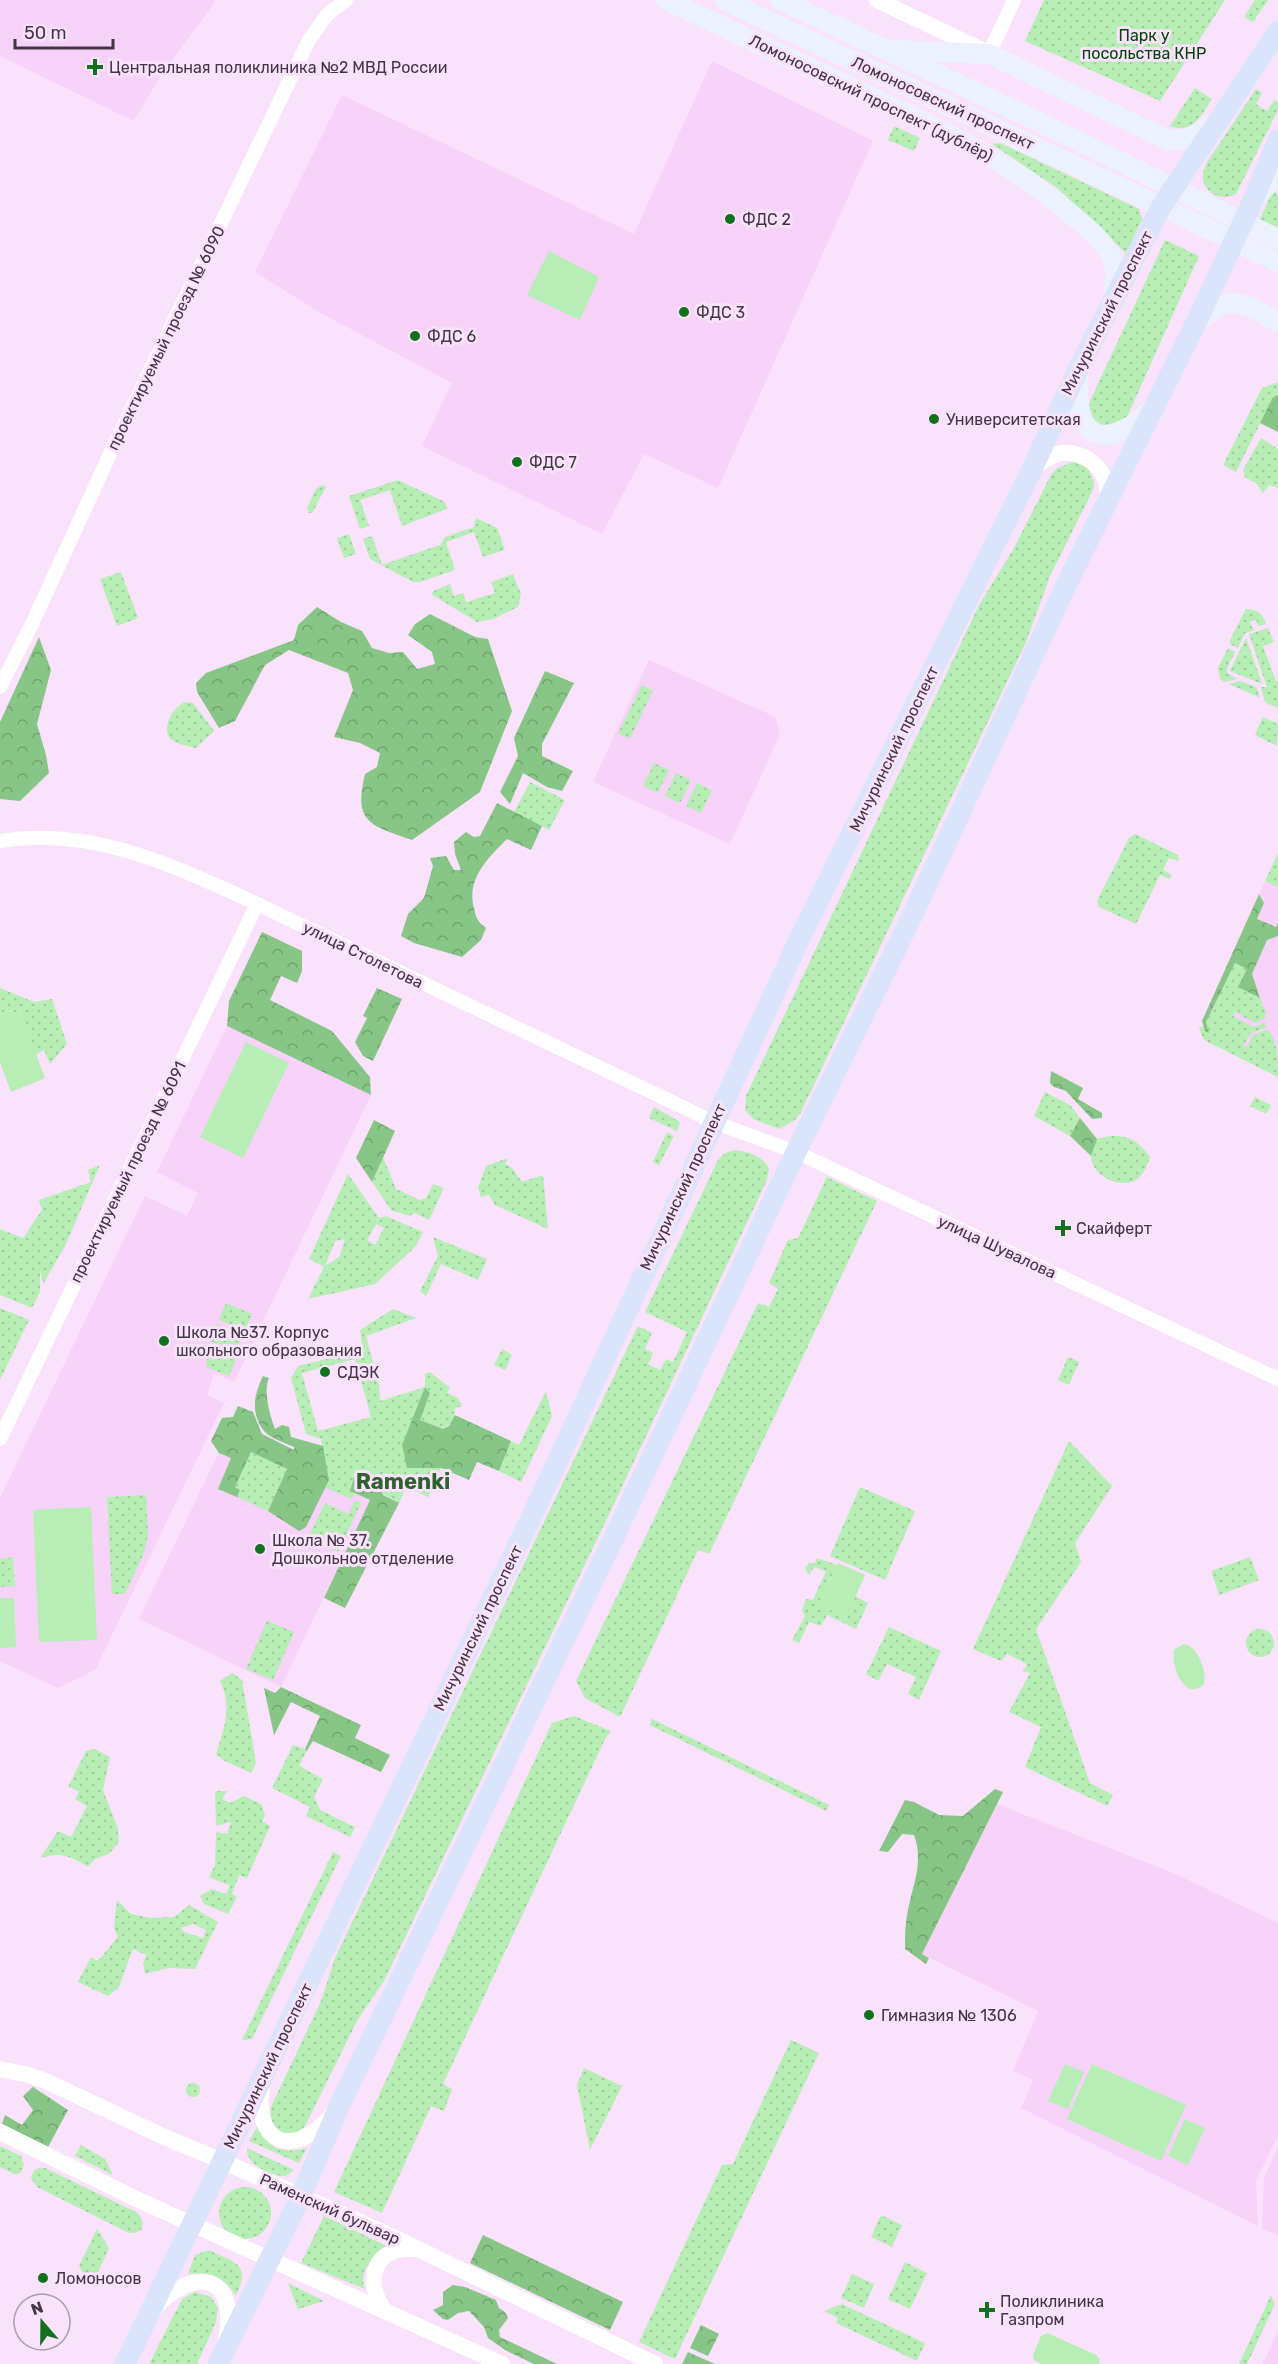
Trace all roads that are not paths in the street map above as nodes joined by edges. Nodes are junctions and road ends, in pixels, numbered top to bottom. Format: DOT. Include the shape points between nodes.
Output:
graph roads {
  1 [pos="346,0"];
  2 [pos="666,0"];
  3 [pos="724,0"];
  4 [pos="780,0"];
  5 [pos="877,0"];
  6 [pos="1014,0"];
  7 [pos="1278,31"];
  8 [pos="885,50"];
  9 [pos="989,54"];
  10 [pos="1217,121"];
  11 [pos="934,126"];
  12 [pos="1278,140"];
  13 [pos="1048,152"];
  14 [pos="1278,172"];
  15 [pos="1173,188"];
  16 [pos="1161,207"];
  17 [pos="1246,214"];
  18 [pos="1278,239"];
  19 [pos="1232,246"];
  20 [pos="1278,262"];
  21 [pos="1113,300"];
  22 [pos="1278,322"];
  23 [pos="1195,325"];
  24 [pos="1080,365"];
  25 [pos="1154,407"];
  26 [pos="1032,469"];
  27 [pos="1107,503"];
  28 [pos="0,687"];
  29 [pos="0,832"];
  30 [pos="22,837"];
  31 [pos="0,841"];
  32 [pos="257,904"];
  33 [pos="713,1122"];
  34 [pos="796,1152"];
  35 [pos="1278,1379"];
  36 [pos="0,1439"];
  37 [pos="0,2069"];
  38 [pos="265,2073"];
  39 [pos="341,2102"];
  40 [pos="0,2132"];
  41 [pos="222,2161"];
  42 [pos="301,2196"];
  43 [pos="192,2224"];
  44 [pos="417,2249"];
  45 [pos="271,2259"];
  46 [pos="385,2311"];
  47 [pos="147,2317"];
  48 [pos="221,2358"];
  49 [pos="125,2364"];
  50 [pos="502,2364"];
  51 [pos="655,2364"];
  1 -- 28 [label="street, проектируемый проезд № 6090" via="327,15 309,40"];
  2 -- 11 [label="main road, Ломоносовский проспект (дублёр)"];
  3 -- 13 [label="main road, Ломоносовский проспект"];
  4 -- 8 [label="main road, Ломоносовский проспект"];
  5 -- 9 [label="street"];
  6 -- 9 [label="street"];
  7 -- 10 [label="main road, Мичуринский проспект"];
  8 -- 9 [label="main road"];
  8 -- 15 [label="main road, Ломоносовский проспект"];
  9 -- 10 [label="main road" via="1162,139 1191,138"];
  10 -- 15 [label="main road, Мичуринский проспект"];
  11 -- 13 [label="main road"];
  11 -- 21 [label="main road, Ломоносовский проспект (дублёр)" via="1021,175 1090,231 1112,257 1116,268"];
  12 -- 17 [label="main road"];
  13 -- 16 [label="main road, Ломоносовский проспект"];
  14 -- 17 [label="main road"];
  15 -- 16 [label="main road, Мичуринский проспект"];
  15 -- 17 [label="main road, Ломоносовский проспект"];
  16 -- 19 [label="main road, Ломоносовский проспект" via="1208,229"];
  16 -- 21 [label="main road, Мичуринский проспект"];
  17 -- 18 [label="main road"];
  17 -- 19 [label="main road"];
  19 -- 20 [label="main road"];
  19 -- 23 [label="main road"];
  21 -- 24 [label="main road, Мичуринский проспект"];
  22 -- 23 [label="main road" via="1236,301 1221,304"];
  23 -- 25 [label="main road"];
  24 -- 25 [label="main road" via="1080,413 1097,434 1118,433"];
  24 -- 26 [label="main road, Мичуринский проспект"];
  25 -- 27 [label="main road"];
  26 -- 27 [label="street" via="1059,453 1087,458 1106,479"];
  26 -- 33 [label="main road, Мичуринский проспект"];
  27 -- 34 [label="main road"];
  29 -- 30 [label="street"];
  30 -- 31 [label="street, улица Столетова"];
  30 -- 32 [label="street, улица Столетова" via="112,845 160,861"];
  32 -- 33 [label="street, улица Столетова"];
  32 -- 36 [label="street, проектируемый проезд № 6091"];
  33 -- 34 [label="street, улица Шувалова"];
  33 -- 38 [label="main road, Мичуринский проспект" via="540,1499"];
  34 -- 35 [label="street, улица Шувалова"];
  34 -- 39 [label="main road"];
  37 -- 41 [label="street, Раменский бульвар" via="48,2082"];
  38 -- 39 [label="street" via="261,2113 270,2134 278,2139 289,2143 317,2131"];
  38 -- 41 [label="main road, Мичуринский проспект"];
  39 -- 42 [label="main road"];
  40 -- 43 [label="street"];
  41 -- 42 [label="street, Раменский бульвар"];
  41 -- 43 [label="main road, Мичуринский проспект"];
  42 -- 44 [label="street, Раменский бульвар"];
  42 -- 45 [label="main road"];
  43 -- 45 [label="street"];
  43 -- 47 [label="main road, Мичуринский проспект"];
  44 -- 46 [label="street" via="393,2251 378,2263 374,2283"];
  44 -- 51 [label="street, Раменский бульвар"];
  45 -- 46 [label="street"];
  45 -- 48 [label="main road"];
  46 -- 50 [label="street"];
  47 -- 48 [label="street" via="180,2287 200,2281 212,2284 221,2290 229,2308 230,2321"];
  47 -- 49 [label="main road, Мичуринский проспект"];
}
